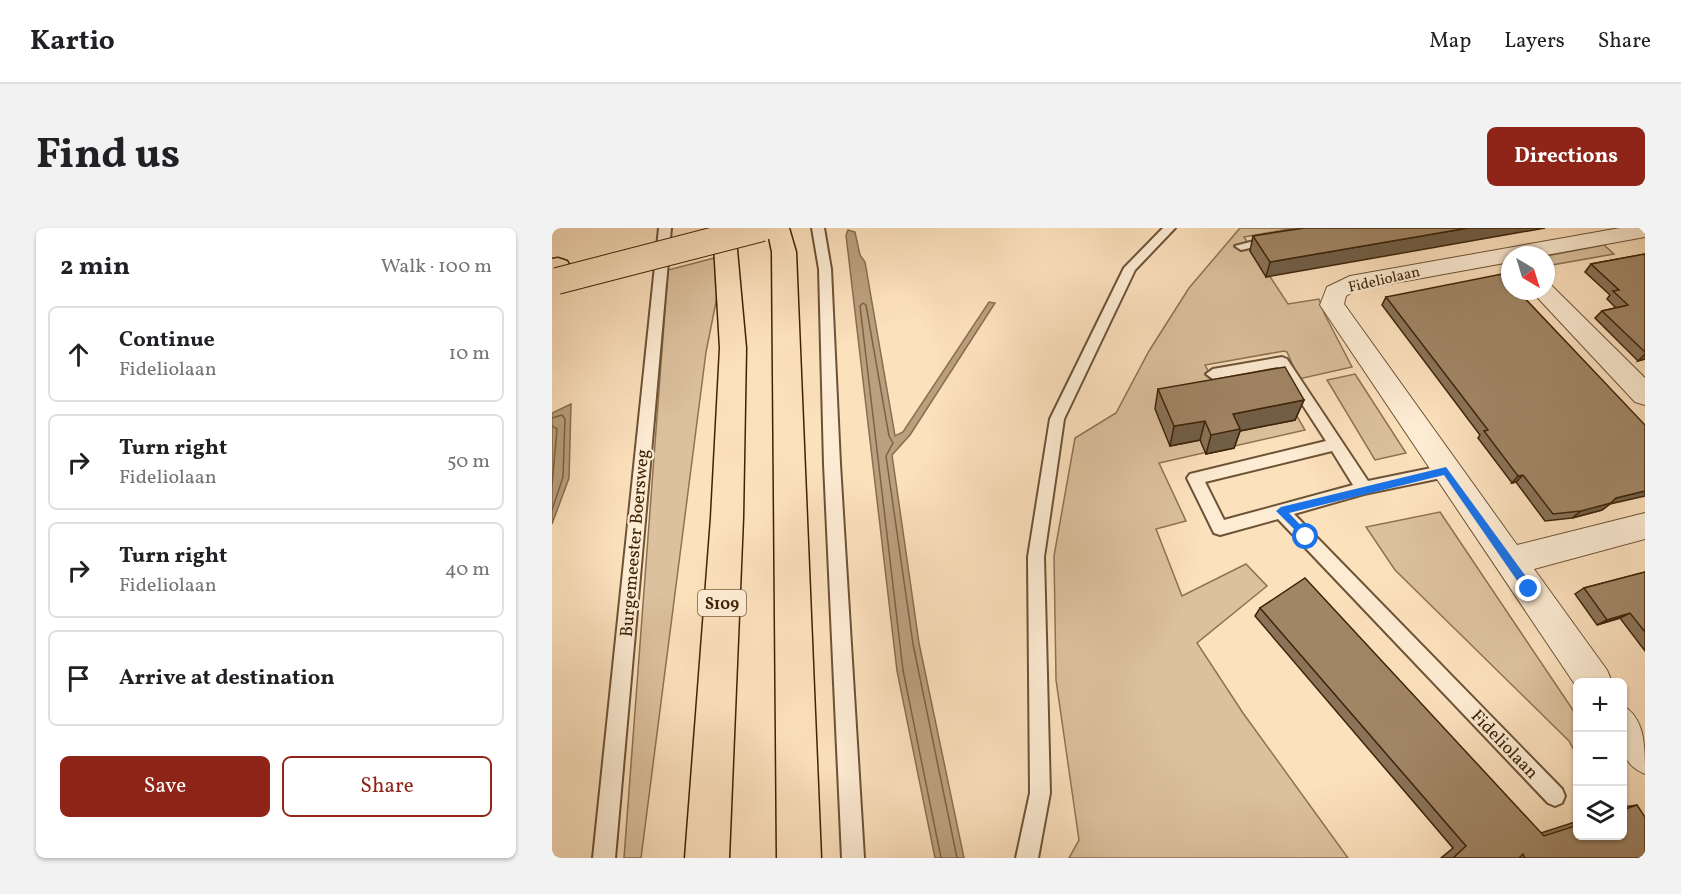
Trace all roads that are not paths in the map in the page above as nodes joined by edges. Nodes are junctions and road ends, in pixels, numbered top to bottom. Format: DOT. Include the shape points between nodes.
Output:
graph roads {
  1 [pos="665,228"];
  2 [pos="702,228"];
  3 [pos="724,228"];
  4 [pos="762,228"];
  5 [pos="778,228"];
  6 [pos="818,228"];
  7 [pos="1169,228"];
  8 [pos="1645,230"];
  9 [pos="1288,238"];
  10 [pos="1241,246"];
  11 [pos="1555,247"];
  12 [pos="1501,256"];
  13 [pos="555,274"];
  14 [pos="1553,300"];
  15 [pos="1213,374"];
  16 [pos="1645,395"];
  17 [pos="1335,445"];
  18 [pos="1446,471"];
  19 [pos="1364,489"];
  20 [pos="1281,511"];
  21 [pos="1645,526"];
  22 [pos="1510,561"];
  23 [pos="1591,678"];
  24 [pos="1627,729"];
  25 [pos="1645,755"];
  26 [pos="1555,796"];
  27 [pos="604,858"];
  28 [pos="707,858"];
  29 [pos="799,858"];
  30 [pos="853,858"];
  31 [pos="1027,858"];
  1 -- 27 [label="lane, Burgemeester Boersweg"];
  2 -- 13 [label="main road"];
  3 -- 28 [label="main road, S109" via="733,348"];
  4 -- 13 [label="main road, bridge"];
  5 -- 29 [label="main road" via="784,252"];
  6 -- 30 [label="lane" via="826,297"];
  7 -- 31 [label="lane" via="1130,268 1057,420 1036,557 1040,793"];
  8 -- 11 [label="street, Fideliolaan"];
  9 -- 10 [label="lane"];
  12 -- 18 [label="street, Fideliolaan" via="1350,284 1335,292 1332,305 1336,314"];
  14 -- 16 [label="street"];
  15 -- 17 [label="lane" via="1282,362"];
  17 -- 19 [label="lane"];
  17 -- 20 [label="lane" via="1195,478 1220,528"];
  18 -- 19 [label="lane"];
  18 -- 22 [label="street, Fideliolaan"];
  19 -- 20 [label="lane"];
  20 -- 26 [label="lane, Fideliolaan"];
  21 -- 22 [label="street"];
  22 -- 23 [label="street, Fideliolaan"];
  24 -- 25 [label="street"];
}
